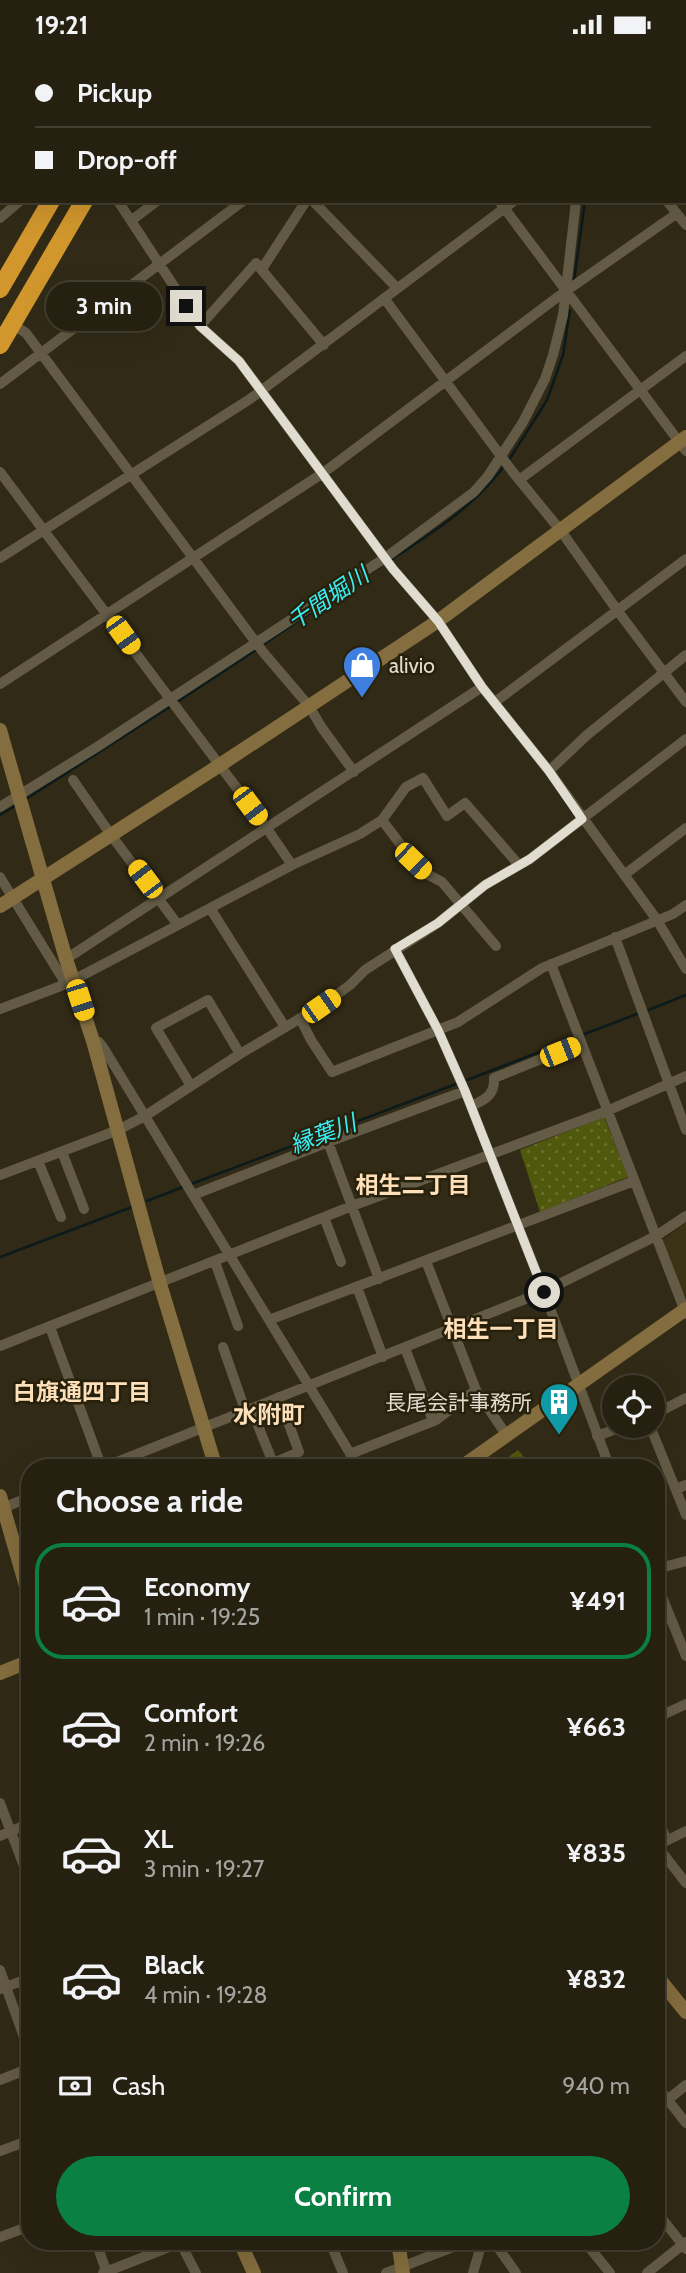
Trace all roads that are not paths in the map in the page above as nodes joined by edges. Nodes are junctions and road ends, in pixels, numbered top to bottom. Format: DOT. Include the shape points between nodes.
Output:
graph roads {
  1 [pos="18,203"];
  2 [pos="49,203"];
  3 [pos="49,203"];
  4 [pos="83,203"];
  5 [pos="119,203"];
  6 [pos="154,203"];
  7 [pos="240,203"];
  8 [pos="305,203"];
  9 [pos="315,203"];
  10 [pos="576,203"];
  11 [pos="669,203"];
  12 [pos="502,205"];
  13 [pos="677,213"];
  14 [pos="0,218"];
  15 [pos="132,220"];
  16 [pos="686,225"];
  17 [pos="159,266"];
  18 [pos="262,269"];
  19 [pos="0,283"];
  20 [pos="397,288"];
  21 [pos="0,289"];
  22 [pos="565,292"];
  23 [pos="384,298"];
  24 [pos="12,324"];
  25 [pos="200,326"];
  26 [pos="0,345"];
  27 [pos="324,345"];
  28 [pos="41,353"];
  29 [pos="686,356"];
  30 [pos="445,381"];
  31 [pos="0,384"];
  32 [pos="641,388"];
  33 [pos="262,390"];
  34 [pos="684,443"];
  35 [pos="502,457"];
  36 [pos="0,472"];
  37 [pos="323,473"];
  38 [pos="131,474"];
  39 [pos="516,475"];
  40 [pos="44,530"];
  41 [pos="561,531"];
  42 [pos="0,558"];
  43 [pos="194,558"];
  44 [pos="686,559"];
  45 [pos="388,562"];
  46 [pos="617,610"];
  47 [pos="107,614"];
  48 [pos="438,621"];
  49 [pos="259,646"];
  50 [pos="686,655"];
  51 [pos="663,671"];
  52 [pos="0,684"];
  53 [pos="482,687"];
  54 [pos="495,702"];
  55 [pos="686,702"];
  56 [pos="172,703"];
  57 [pos="309,706"];
  58 [pos="0,730"];
  59 [pos="686,739"];
  60 [pos="220,765"];
  61 [pos="549,771"];
  62 [pos="354,772"];
  63 [pos="74,781"];
  64 [pos="20,800"];
  65 [pos="0,807"];
  66 [pos="582,819"];
  67 [pos="382,820"];
  68 [pos="266,827"];
  69 [pos="686,828"];
  70 [pos="111,835"];
  71 [pos="292,865"];
  72 [pos="519,865"];
  73 [pos="624,875"];
  74 [pos="0,877"];
  75 [pos="43,879"];
  76 [pos="158,898"];
  77 [pos="6,902"];
  78 [pos="462,904"];
  79 [pos="686,905"];
  80 [pos="210,908"];
  81 [pos="657,920"];
  82 [pos="178,925"];
  83 [pos="615,937"];
  84 [pos="496,946"];
  85 [pos="395,949"];
  86 [pos="66,959"];
  87 [pos="551,964"];
  88 [pos="686,969"];
  89 [pos="69,982"];
  90 [pos="0,1009"];
  91 [pos="300,1018"];
  92 [pos="285,1027"];
  93 [pos="438,1030"];
  94 [pos="93,1041"];
  95 [pos="581,1044"];
  96 [pos="240,1054"];
  97 [pos="686,1076"];
  98 [pos="668,1083"];
  99 [pos="191,1086"];
  100 [pos="465,1091"];
  101 [pos="471,1106"];
  102 [pos="607,1111"];
  103 [pos="145,1116"];
  104 [pos="118,1130"];
  105 [pos="686,1130"];
  106 [pos="328,1142"];
  107 [pos="62,1152"];
  108 [pos="489,1155"];
  109 [pos="38,1161"];
  110 [pos="0,1175"];
  111 [pos="634,1181"];
  112 [pos="193,1195"];
  113 [pos="352,1206"];
  114 [pos="84,1209"];
  115 [pos="686,1216"];
  116 [pos="61,1217"];
  117 [pos="324,1217"];
  118 [pos="517,1226"];
  119 [pos="656,1236"];
  120 [pos="230,1256"];
  121 [pos="426,1261"];
  122 [pos="215,1262"];
  123 [pos="341,1262"];
  124 [pos="379,1279"];
  125 [pos="160,1284"];
  126 [pos="357,1287"];
  127 [pos="544,1292"];
  128 [pos="685,1312"];
  129 [pos="269,1320"];
  130 [pos="238,1326"];
  131 [pos="50,1327"];
  132 [pos="452,1329"];
  133 [pos="0,1346"];
  134 [pos="223,1347"];
  135 [pos="405,1348"];
  136 [pos="383,1357"];
  137 [pos="308,1386"];
  138 [pos="579,1386"];
  139 [pos="475,1390"];
  140 [pos="279,1397"];
  141 [pos="686,1398"];
  142 [pos="248,1409"];
  143 [pos="665,1409"];
  144 [pos="433,1421"];
  145 [pos="204,1427"];
  146 [pos="602,1434"];
  147 [pos="507,1436"];
  148 [pos="597,1436"];
  149 [pos="656,1438"];
  150 [pos="350,1454"];
  151 [pos="99,1459"];
  152 [pos="137,1459"];
  153 [pos="213,1459"];
  154 [pos="271,1459"];
  155 [pos="282,1459"];
  156 [pos="353,1459"];
  157 [pos="473,1459"];
  158 [pos="606,1459"];
  159 [pos="681,1487"];
  160 [pos="21,1499"];
  161 [pos="1,1504"];
  162 [pos="686,1515"];
  163 [pos="686,1561"];
  164 [pos="21,1562"];
  165 [pos="665,1567"];
  166 [pos="666,1606"];
  167 [pos="686,1655"];
  168 [pos="21,1665"];
  169 [pos="0,1673"];
  170 [pos="686,1705"];
  171 [pos="665,1714"];
  172 [pos="0,1803"];
  173 [pos="21,1827"];
  174 [pos="11,1831"];
  175 [pos="686,1831"];
  176 [pos="665,1835"];
  177 [pos="0,1836"];
  178 [pos="667,1840"];
  179 [pos="665,1857"];
  180 [pos="21,1858"];
  181 [pos="686,1883"];
  182 [pos="0,1970"];
  183 [pos="21,1981"];
  184 [pos="665,1986"];
  185 [pos="3,1988"];
  186 [pos="686,2012"];
  187 [pos="21,2032"];
  188 [pos="21,2072"];
  189 [pos="0,2080"];
  190 [pos="686,2085"];
  191 [pos="665,2096"];
  192 [pos="668,2100"];
  193 [pos="665,2102"];
  194 [pos="686,2123"];
  195 [pos="21,2143"];
  196 [pos="0,2151"];
  197 [pos="665,2222"];
  198 [pos="21,2229"];
  199 [pos="0,2237"];
  200 [pos="685,2245"];
  201 [pos="98,2250"];
  202 [pos="161,2250"];
  203 [pos="185,2250"];
  204 [pos="244,2250"];
  205 [pos="333,2250"];
  206 [pos="399,2250"];
  207 [pos="448,2250"];
  208 [pos="480,2250"];
  209 [pos="500,2250"];
  210 [pos="591,2250"];
  211 [pos="402,2270"];
  212 [pos="105,2273"];
  213 [pos="196,2273"];
  214 [pos="254,2273"];
  215 [pos="343,2273"];
  216 [pos="386,2273"];
  217 [pos="473,2273"];
  218 [pos="516,2273"];
  219 [pos="610,2273"];
  220 [pos="648,2273"];
  1 -- 14 [label="street"];
  2 -- 19 [label="highway"];
  3 -- 21 [label="highway"];
  4 -- 24 [label="highway"];
  5 -- 15 [label="street"];
  6 -- 15 [label="street"];
  7 -- 17 [label="street"];
  8 -- 18 [label="street"];
  9 -- 20 [label="street"];
  10 -- 22 [label="street"];
  11 -- 13 [label="street"];
  12 -- 20 [label="street"];
  12 -- 22 [label="street"];
  13 -- 16 [label="street"];
  13 -- 22 [label="street"];
  15 -- 17 [label="street"];
  17 -- 25 [label="street"];
  17 -- 28 [label="street"];
  18 -- 25 [label="street" via="256,263"];
  18 -- 27 [label="street"];
  20 -- 23 [label="street"];
  22 -- 30 [label="street"];
  22 -- 32 [label="street"];
  22 -- 35 [label="street" via="545,379"];
  23 -- 27 [label="street"];
  23 -- 30 [label="street"];
  24 -- 26 [label="highway"];
  24 -- 28 [label="street" via="26,333"];
  25 -- 33 [label="street" via="239,361"];
  27 -- 33 [label="street"];
  28 -- 31 [label="street"];
  28 -- 38 [label="street"];
  29 -- 32 [label="street"];
  30 -- 35 [label="street"];
  30 -- 37 [label="street"];
  32 -- 34 [label="street"];
  32 -- 39 [label="street"];
  33 -- 37 [label="street"];
  33 -- 38 [label="street"];
  34 -- 41 [label="street"];
  35 -- 39 [label="street"];
  35 -- 45 [label="street" via="474,492"];
  36 -- 40 [label="street"];
  37 -- 43 [label="street"];
  37 -- 45 [label="street"];
  38 -- 40 [label="street"];
  38 -- 43 [label="street"];
  39 -- 41 [label="street"];
  40 -- 42 [label="street"];
  40 -- 47 [label="street"];
  41 -- 46 [label="street"];
  41 -- 48 [label="street"];
  43 -- 47 [label="street"];
  43 -- 49 [label="street"];
  44 -- 46 [label="street"];
  45 -- 48 [label="street"];
  45 -- 49 [label="street"];
  46 -- 51 [label="street"];
  46 -- 54 [label="street"];
  47 -- 52 [label="street"];
  47 -- 56 [label="street"];
  48 -- 53 [label="street"];
  48 -- 57 [label="street"];
  49 -- 56 [label="street"];
  49 -- 57 [label="street"];
  50 -- 51 [label="street"];
  51 -- 55 [label="street"];
  51 -- 61 [label="street"];
  53 -- 54 [label="street"];
  53 -- 62 [label="street"];
  54 -- 61 [label="street"];
  56 -- 60 [label="street"];
  56 -- 64 [label="street"];
  57 -- 60 [label="street"];
  57 -- 62 [label="street"];
  58 -- 64 [label="street"];
  59 -- 66 [label="street"];
  60 -- 68 [label="street"];
  60 -- 70 [label="street"];
  61 -- 66 [label="street"];
  62 -- 68 [label="street"];
  63 -- 70 [label="street"];
  64 -- 65 [label="street"];
  64 -- 75 [label="street"];
  66 -- 72 [label="street"];
  66 -- 73 [label="street"];
  67 -- 71 [label="street"];
  67 -- 72 [label="street" via="406,787 423,778 447,816 465,803"];
  67 -- 78 [label="street" via="413,861"];
  68 -- 71 [label="street"];
  68 -- 76 [label="street"];
  69 -- 73 [label="street"];
  70 -- 75 [label="street"];
  70 -- 76 [label="street"];
  71 -- 80 [label="street"];
  72 -- 78 [label="street"];
  73 -- 81 [label="street"];
  74 -- 77 [label="street"];
  75 -- 77 [label="street"];
  75 -- 86 [label="street"];
  76 -- 82 [label="street"];
  76 -- 86 [label="street"];
  77 -- 89 [label="street"];
  78 -- 84 [label="street"];
  78 -- 85 [label="street"];
  79 -- 81 [label="street"];
  80 -- 82 [label="street"];
  80 -- 92 [label="street"];
  81 -- 83 [label="street"];
  81 -- 88 [label="street"];
  82 -- 89 [label="street"];
  83 -- 87 [label="street"];
  83 -- 98 [label="street"];
  85 -- 91 [label="street"];
  85 -- 93 [label="street"];
  86 -- 89 [label="street"];
  87 -- 93 [label="street"];
  87 -- 95 [label="street"];
  89 -- 90 [label="street"];
  89 -- 94 [label="street"];
  91 -- 92 [label="street"];
  91 -- 93 [label="street" via="332,1072"];
  92 -- 96 [label="street"];
  93 -- 100 [label="street"];
  94 -- 103 [label="street" via="99,1042"];
  94 -- 104 [label="street"];
  95 -- 101 [label="street" via="495,1078 490,1096"];
  95 -- 102 [label="street"];
  96 -- 99 [label="street"];
  96 -- 99 [label="street" via="208,1000 156,1028"];
  97 -- 98 [label="street"];
  98 -- 102 [label="street"];
  98 -- 105 [label="street"];
  99 -- 103 [label="street"];
  100 -- 101 [label="street"];
  100 -- 106 [label="street"];
  101 -- 108 [label="street"];
  102 -- 108 [label="street"];
  102 -- 111 [label="street"];
  103 -- 104 [label="street"];
  103 -- 112 [label="street"];
  104 -- 107 [label="street"];
  104 -- 125 [label="street"];
  106 -- 112 [label="street"];
  106 -- 113 [label="street"];
  107 -- 109 [label="street"];
  107 -- 114 [label="street"];
  108 -- 113 [label="street"];
  108 -- 118 [label="street"];
  109 -- 110 [label="street"];
  109 -- 116 [label="street"];
  111 -- 118 [label="street"];
  111 -- 119 [label="street"];
  112 -- 120 [label="street"];
  113 -- 117 [label="street"];
  113 -- 124 [label="street"];
  115 -- 119 [label="street"];
  117 -- 120 [label="street"];
  117 -- 123 [label="street"];
  118 -- 121 [label="street"];
  118 -- 127 [label="street"];
  119 -- 127 [label="street"];
  119 -- 128 [label="street"];
  120 -- 122 [label="street"];
  120 -- 129 [label="street"];
  121 -- 124 [label="street"];
  121 -- 132 [label="street"];
  122 -- 125 [label="street"];
  122 -- 130 [label="street"];
  124 -- 126 [label="street"];
  125 -- 131 [label="street"];
  125 -- 145 [label="street"];
  126 -- 129 [label="street"];
  126 -- 136 [label="street"];
  127 -- 132 [label="street"];
  127 -- 138 [label="street"];
  128 -- 138 [label="street"];
  129 -- 137 [label="street"];
  131 -- 133 [label="street"];
  131 -- 151 [label="street"];
  132 -- 135 [label="street"];
  132 -- 139 [label="street"];
  134 -- 142 [label="street"];
  135 -- 136 [label="street"];
  135 -- 144 [label="street"];
  136 -- 137 [label="street"];
  137 -- 140 [label="street"];
  137 -- 150 [label="street"];
  138 -- 147 [label="street"];
  138 -- 148 [label="street"];
  139 -- 144 [label="street"];
  139 -- 147 [label="street"];
  140 -- 142 [label="street"];
  140 -- 155 [label="street" via="299,1452"];
  141 -- 143 [label="street"];
  142 -- 145 [label="street"];
  142 -- 154 [label="street"];
  144 -- 150 [label="street"];
  145 -- 152 [label="street"];
  145 -- 153 [label="street"];
  146 -- 148 [label="street"];
  147 -- 157 [label="street"];
  148 -- 158 [label="street"];
  149 -- 159 [label="street"];
  150 -- 156 [label="street"];
  159 -- 162 [label="street"];
  160 -- 161 [label="street"];
  161 -- 164 [label="street"];
  163 -- 165 [label="street"];
  166 -- 167 [label="street"];
  168 -- 169 [label="street"];
  170 -- 171 [label="street"];
  172 -- 174 [label="street"];
  173 -- 174 [label="street"];
  174 -- 177 [label="street"];
  174 -- 180 [label="street"];
  175 -- 178 [label="street"];
  176 -- 178 [label="street"];
  179 -- 181 [label="street"];
  182 -- 185 [label="street"];
  183 -- 185 [label="street"];
  184 -- 186 [label="street"];
  185 -- 187 [label="street"];
  188 -- 189 [label="street"];
  190 -- 192 [label="street"];
  191 -- 192 [label="street"];
  192 -- 193 [label="street"];
  192 -- 194 [label="street"];
  195 -- 196 [label="street"];
  197 -- 200 [label="street"];
  198 -- 199 [label="street"];
  200 -- 220 [label="street"];
  201 -- 212 [label="street"];
  202 -- 212 [label="street"];
  203 -- 213 [label="street"];
  204 -- 214 [label="street"];
  205 -- 215 [label="street"];
  206 -- 211 [label="street"];
  207 -- 211 [label="street"];
  208 -- 217 [label="street"];
  209 -- 218 [label="street"];
  210 -- 219 [label="street"];
  211 -- 216 [label="street"];
}
